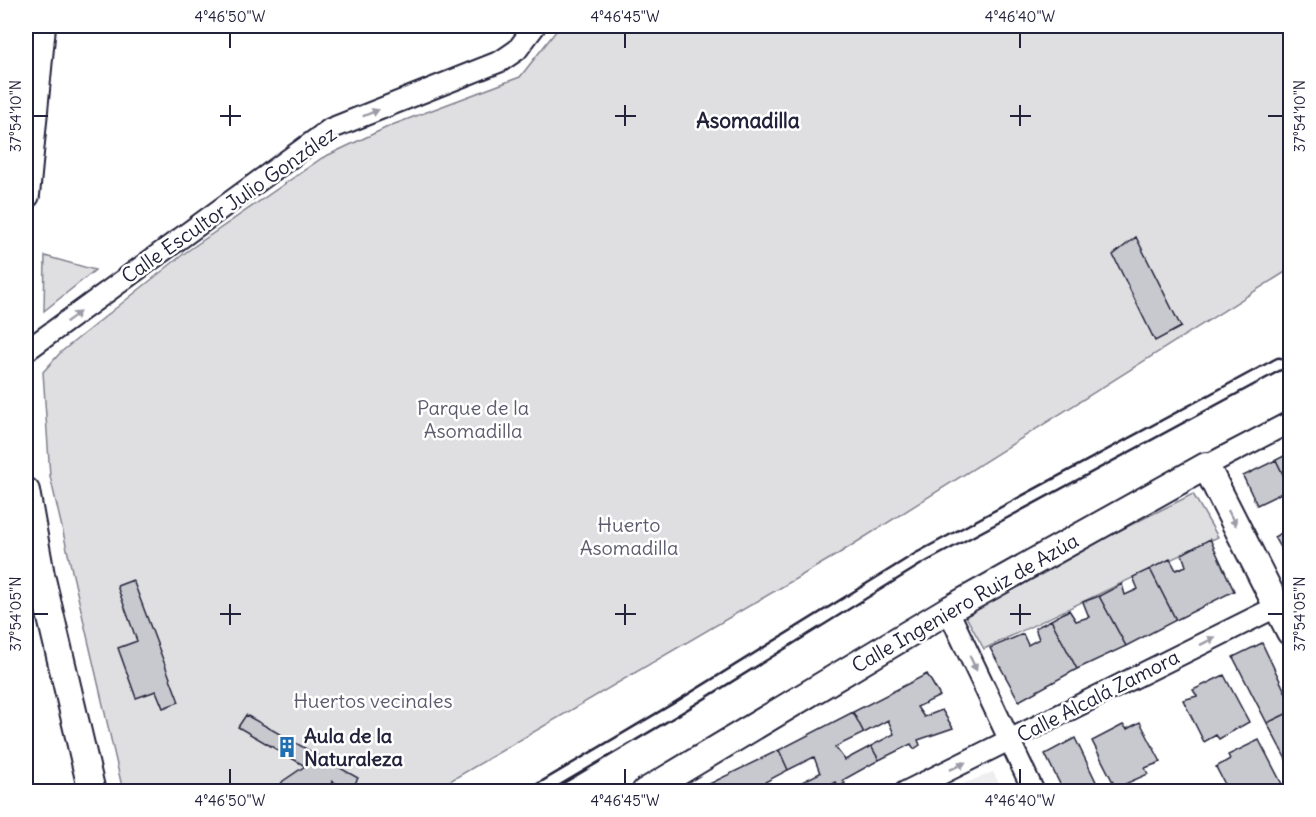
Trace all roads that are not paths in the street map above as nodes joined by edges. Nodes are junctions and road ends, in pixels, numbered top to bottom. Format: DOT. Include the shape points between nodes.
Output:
graph roads {
  1 [pos="42,26"];
  2 [pos="535,26"];
  3 [pos="26,195"];
  4 [pos="26,351"];
  5 [pos="1279,364"];
  6 [pos="1290,422"];
  7 [pos="1206,466"];
  8 [pos="26,491"];
  9 [pos="26,579"];
  10 [pos="1284,603"];
  11 [pos="948,610"];
  12 [pos="1290,632"];
  13 [pos="1009,741"];
  14 [pos="677,782"];
  15 [pos="76,792"];
  16 [pos="92,792"];
  17 [pos="536,792"];
  18 [pos="645,792"];
  19 [pos="905,792"];
  20 [pos="1034,792"];
  1 -- 3 [label="street"];
  4 -- 2 [label="street, Calle Escultor Julio González, one-way" via="330,129 501,61 517,50"];
  5 -- 17 [label="lane" via="918,559"];
  6 -- 7 [label="street, Calle Ingeniero Ruiz de Azúa"];
  7 -- 10 [label="street, one-way"];
  7 -- 11 [label="street, Calle Ingeniero Ruiz de Azúa"];
  8 -- 16 [label="street" via="41,576"];
  9 -- 15 [label="street"];
  10 -- 12 [label="street"];
  13 -- 10 [label="street, Calle Alcalá Zamora, one-way"];
  11 -- 13 [label="street, one-way"];
  11 -- 14 [label="street, Calle Ingeniero Ruiz de Azúa"];
  19 -- 13 [label="street, Calle Alcalá Zamora, one-way"];
  13 -- 20 [label="street"];
  14 -- 18 [label="street, Calle Ingeniero Ruiz de Azúa"];
}
